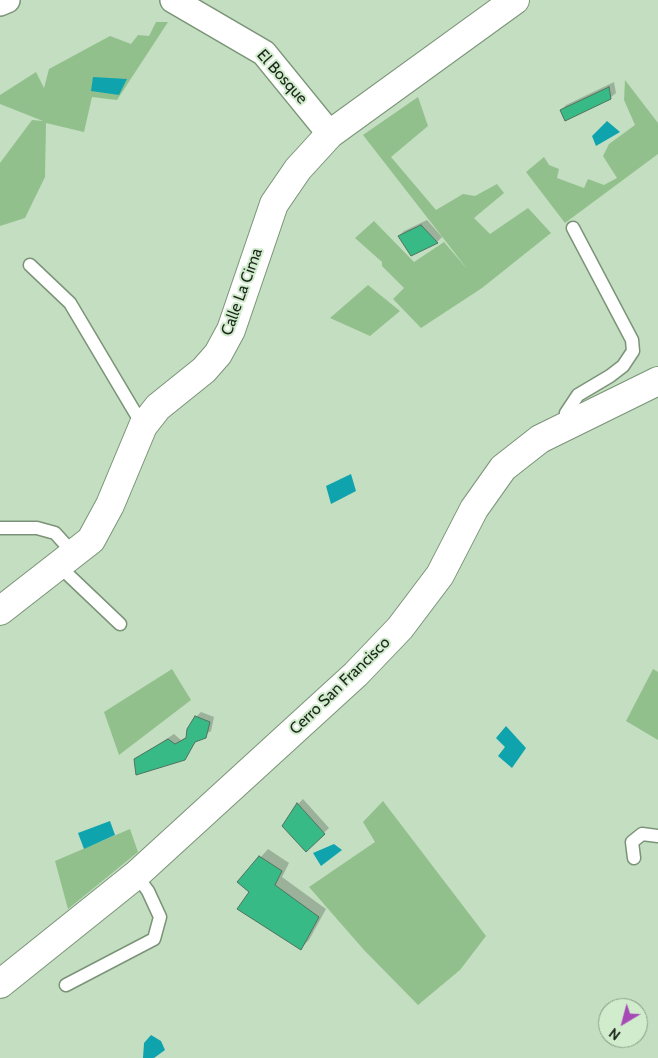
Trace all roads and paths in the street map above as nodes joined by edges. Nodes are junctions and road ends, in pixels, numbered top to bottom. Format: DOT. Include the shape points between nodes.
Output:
graph roads {
  1 [pos="7,0"];
  2 [pos="173,0"];
  3 [pos="515,0"];
  4 [pos="0,3"];
  5 [pos="330,134"];
  6 [pos="573,228"];
  7 [pos="30,265"];
  8 [pos="658,381"];
  9 [pos="568,424"];
  10 [pos="143,426"];
  11 [pos="0,528"];
  12 [pos="65,562"];
  13 [pos="0,611"];
  14 [pos="120,624"];
  15 [pos="658,836"];
  16 [pos="634,858"];
  17 [pos="136,875"];
  18 [pos="0,984"];
  19 [pos="66,985"];
  1 -- 4 [label="street"];
  2 -- 5 [label="street, El Bosque" via="264,53"];
  3 -- 5 [label="street, Calle La Cima"];
  5 -- 10 [label="street, Calle La Cima" via="298,169 274,204 231,330 218,354 204,370 158,407"];
  6 -- 9 [label="lane" via="632,340 633,351 623,366 578,395 566,413"];
  7 -- 10 [label="lane" via="70,304"];
  8 -- 9 [label="street, Cerro San Francisco"];
  9 -- 17 [label="street, Cerro San Francisco" via="540,439 503,468 474,509 440,575 400,628 356,674"];
  10 -- 12 [label="street, Calle La Cima" via="110,505 91,540"];
  11 -- 12 [label="lane" via="37,528 54,533 64,544"];
  12 -- 13 [label="street, Calle La Cima"];
  12 -- 14 [label="lane"];
  15 -- 16 [label="lane" via="642,834 632,842"];
  17 -- 18 [label="street, Cerro San Francisco"];
  17 -- 19 [label="lane" via="148,891 160,918 154,939"];
}
